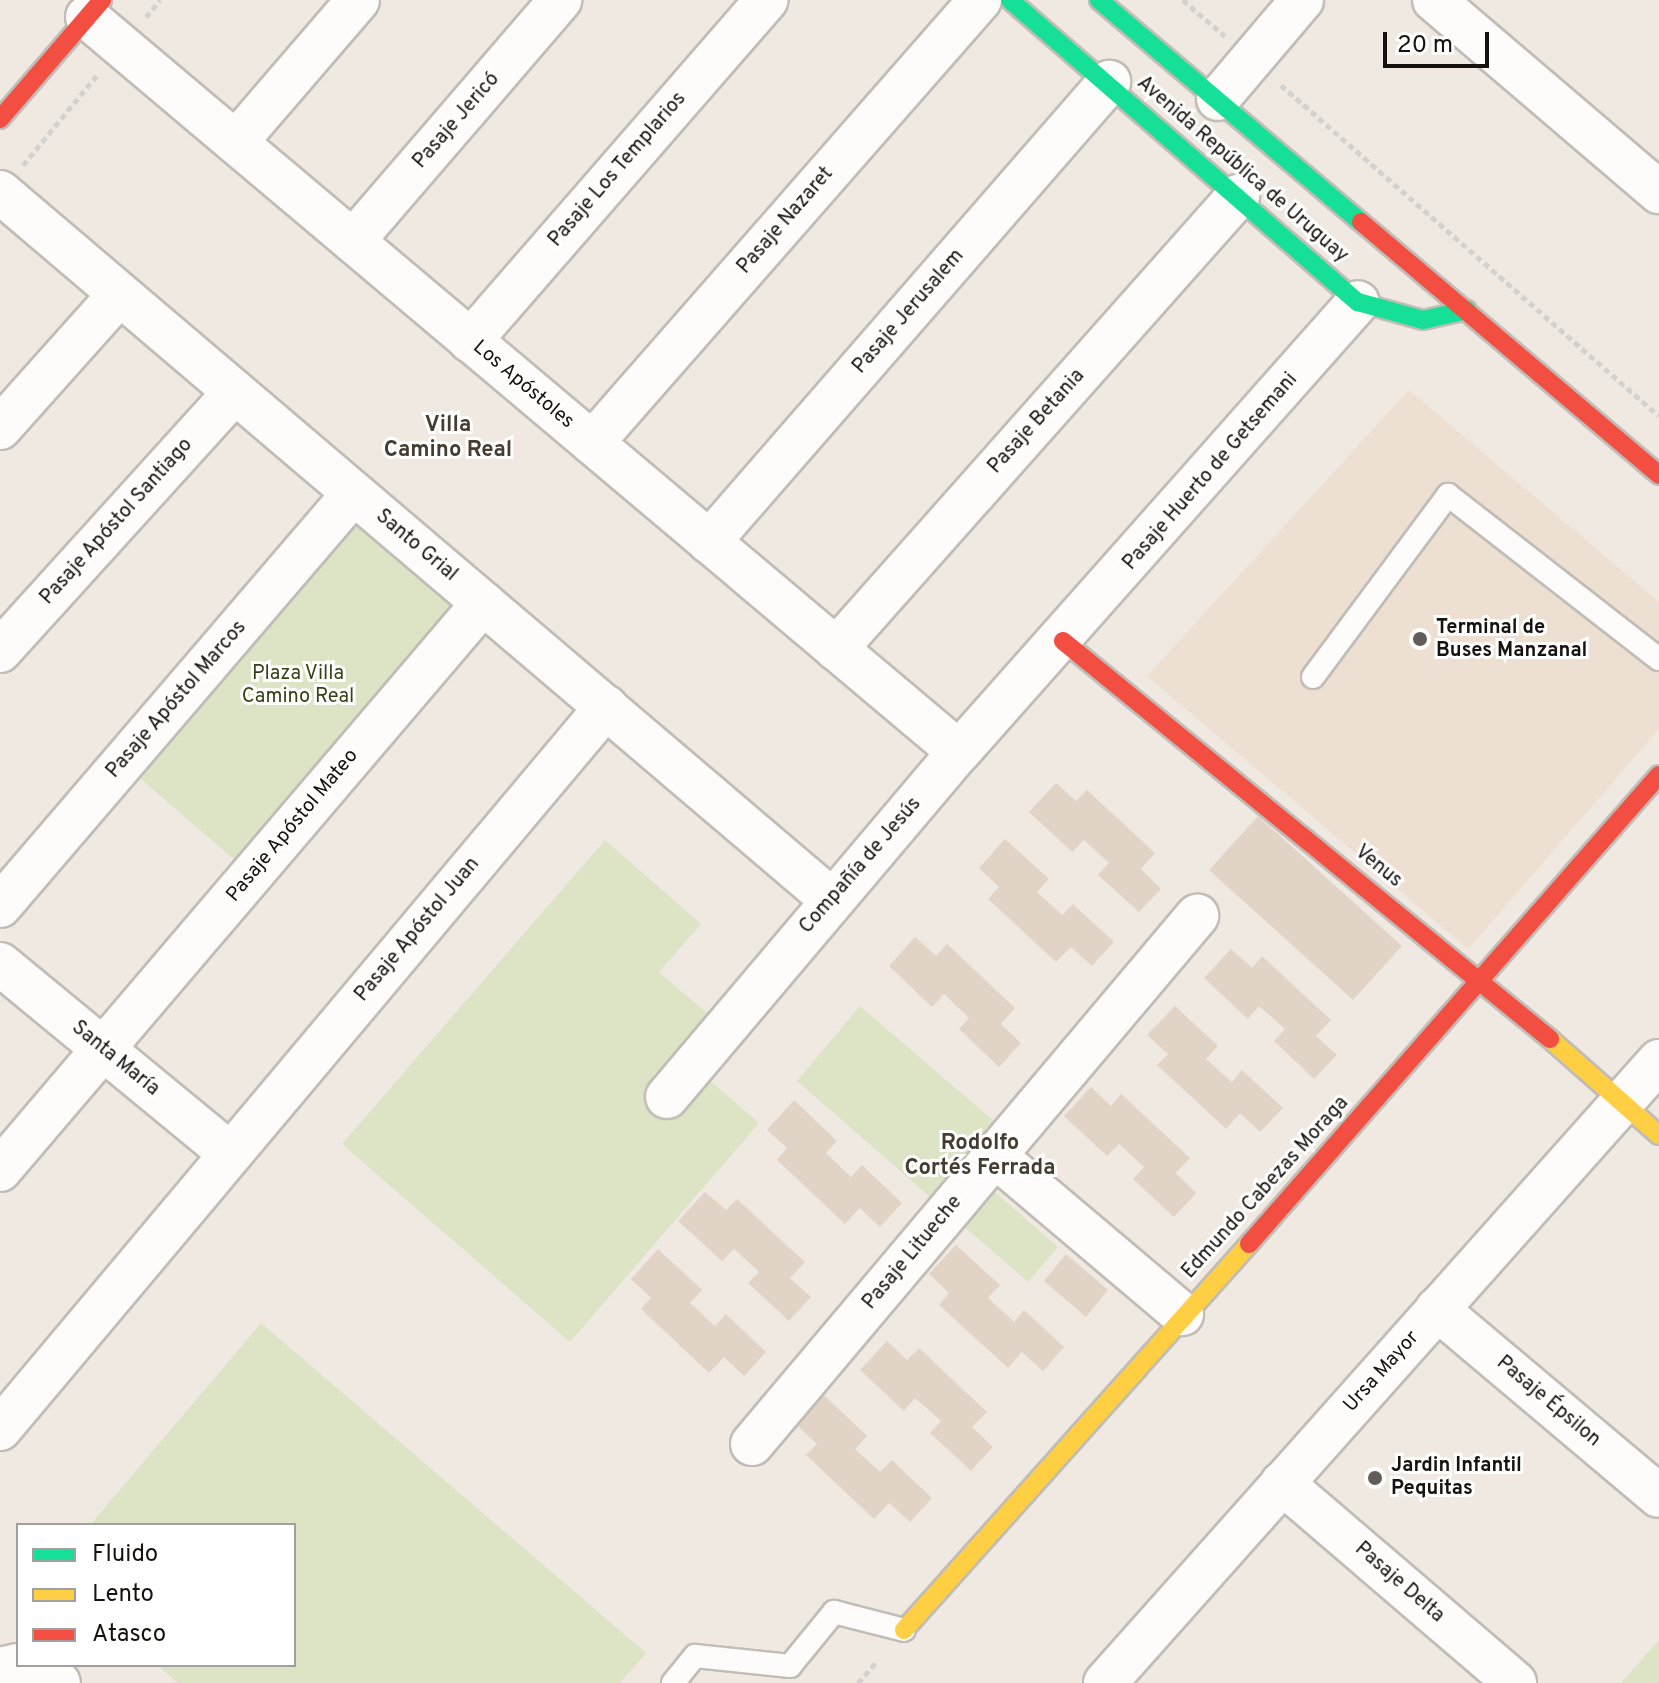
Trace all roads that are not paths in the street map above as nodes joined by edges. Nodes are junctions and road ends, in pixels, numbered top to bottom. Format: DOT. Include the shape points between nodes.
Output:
graph roads {
  1 [pos="358,0"];
  2 [pos="560,0"];
  3 [pos="766,0"];
  4 [pos="980,0"];
  5 [pos="1010,0"];
  6 [pos="1099,0"];
  7 [pos="1302,0"];
  8 [pos="1434,0"];
  9 [pos="94,8"];
  10 [pos="1109,82"];
  11 [pos="1218,99"];
  12 [pos="0,119"];
  13 [pos="236,142"];
  14 [pos="1659,192"];
  15 [pos="0,193"];
  16 [pos="1238,196"];
  17 [pos="353,241"];
  18 [pos="118,296"];
  19 [pos="1358,302"];
  20 [pos="1467,310"];
  21 [pos="470,341"];
  22 [pos="234,393"];
  23 [pos="0,428"];
  24 [pos="592,443"];
  25 [pos="1659,475"];
  26 [pos="353,494"];
  27 [pos="709,542"];
  28 [pos="483,603"];
  29 [pos="1063,641"];
  30 [pos="836,649"];
  31 [pos="0,651"];
  32 [pos="1659,659"];
  33 [pos="1313,677"];
  34 [pos="606,707"];
  35 [pos="959,752"];
  36 [pos="1659,775"];
  37 [pos="832,900"];
  38 [pos="0,906"];
  39 [pos="1197,916"];
  40 [pos="0,964"];
  41 [pos="1484,981"];
  42 [pos="103,1049"];
  43 [pos="1659,1061"];
  44 [pos="667,1097"];
  45 [pos="1622,1102"];
  46 [pos="1659,1135"];
  47 [pos="229,1153"];
  48 [pos="995,1156"];
  49 [pos="0,1170"];
  50 [pos="1437,1309"];
  51 [pos="1182,1314"];
  52 [pos="0,1429"];
  53 [pos="752,1444"];
  54 [pos="1282,1483"];
  55 [pos="1659,1496"];
  56 [pos="904,1630"];
  57 [pos="39,1667"];
  58 [pos="1122,1677"];
  59 [pos="59,1683"];
  60 [pos="673,1683"];
  61 [pos="1515,1683"];
  1 -- 13 [label="street"];
  2 -- 17 [label="street, Pasaje Jericó"];
  3 -- 21 [label="street, Pasaje Los Templarios"];
  4 -- 24 [label="street, Pasaje Nazaret"];
  5 -- 10 [label="street, Avenida República de Uruguay"];
  6 -- 11 [label="street, Avenida República de Uruguay"];
  7 -- 11 [label="street"];
  8 -- 14 [label="street"];
  9 -- 12 [label="street"];
  9 -- 13 [label="street, Los Apóstoles" via="121,45"];
  10 -- 16 [label="street, Avenida República de Uruguay"];
  10 -- 27 [label="street, Pasaje Jerusalem"];
  11 -- 20 [label="street, Avenida República de Uruguay"];
  13 -- 17 [label="street, Los Apóstoles"];
  15 -- 18 [label="street, Santo Grial"];
  16 -- 19 [label="street, Avenida República de Uruguay"];
  16 -- 30 [label="street, Pasaje Betania"];
  17 -- 21 [label="street, Los Apóstoles"];
  18 -- 22 [label="street, Santo Grial"];
  18 -- 23 [label="street"];
  19 -- 20 [label="street, Avenida República de Uruguay" via="1423,320"];
  19 -- 29 [label="street, Pasaje Huerto de Getsemani"];
  20 -- 25 [label="street, Avenida República de Uruguay"];
  21 -- 24 [label="street, Los Apóstoles"];
  22 -- 26 [label="street, Santo Grial"];
  22 -- 31 [label="street, Pasaje Apóstol Santiago"];
  24 -- 27 [label="street, Los Apóstoles"];
  26 -- 28 [label="street, Santo Grial"];
  26 -- 38 [label="street, Pasaje Apóstol Marcos"];
  27 -- 30 [label="street, Los Apóstoles"];
  28 -- 34 [label="street, Santo Grial"];
  28 -- 42 [label="street, Pasaje Apóstol Mateo"];
  29 -- 35 [label="street, Compañía de Jesús"];
  29 -- 41 [label="street, Venus"];
  30 -- 35 [label="street, Los Apóstoles"];
  32 -- 33 [label="lane" via="1448,495"];
  34 -- 37 [label="street, Santo Grial"];
  34 -- 47 [label="street, Pasaje Apóstol Juan"];
  35 -- 37 [label="street, Compañía de Jesús"];
  36 -- 41 [label="street, Edmundo Cabezas Moraga"];
  37 -- 44 [label="street, Compañía de Jesús"];
  39 -- 48 [label="street, Pasaje Litueche"];
  40 -- 42 [label="street, Santa María"];
  41 -- 45 [label="street, Venus"];
  41 -- 51 [label="street, Edmundo Cabezas Moraga"];
  42 -- 47 [label="street, Santa María"];
  42 -- 49 [label="street, Pasaje Apóstol Mateo"];
  43 -- 45 [label="street, Ursa Mayor"];
  45 -- 46 [label="street, Venus"];
  45 -- 50 [label="street, Ursa Mayor"];
  47 -- 52 [label="street, Pasaje Apóstol Juan"];
  48 -- 51 [label="street"];
  48 -- 53 [label="street, Pasaje Litueche"];
  50 -- 54 [label="street, Ursa Mayor"];
  50 -- 55 [label="street, Pasaje Épsilon"];
  51 -- 56 [label="street, Edmundo Cabezas Moraga"];
  54 -- 58 [label="street, Ursa Mayor"];
  54 -- 61 [label="street, Pasaje Delta"];
  56 -- 60 [label="lane" via="834,1612 790,1666 695,1656"];
  57 -- 59 [label="street"];
}
